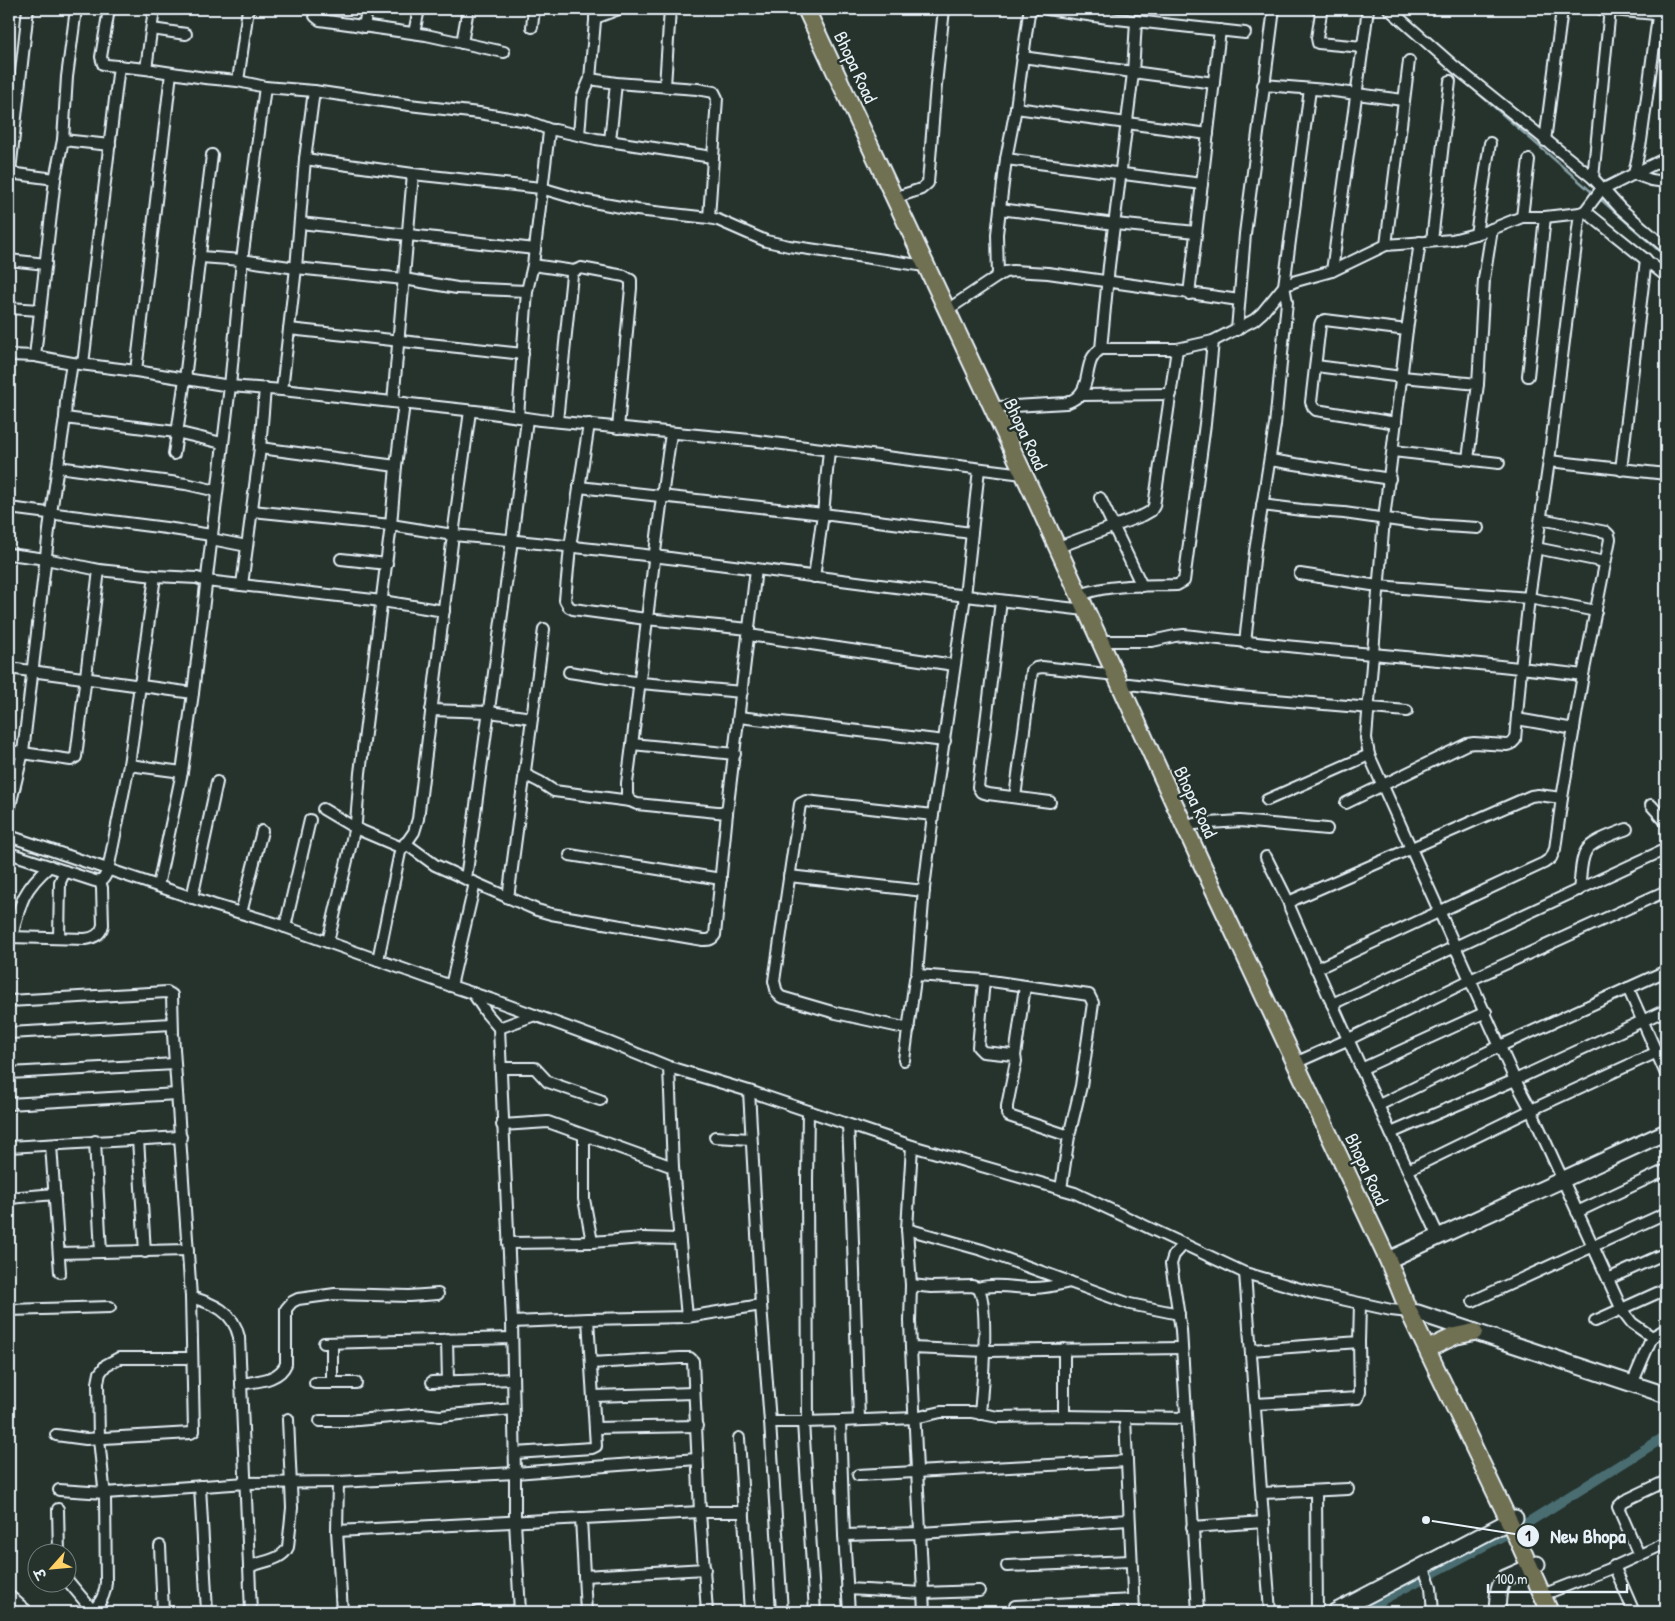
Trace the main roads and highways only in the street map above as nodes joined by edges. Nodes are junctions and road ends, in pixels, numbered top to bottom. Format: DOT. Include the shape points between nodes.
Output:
graph roads {
  1 [pos="806,9"];
  2 [pos="817,9"];
  3 [pos="996,409"];
  4 [pos="1122,680"];
  5 [pos="1299,1061"];
  6 [pos="1666,1132"];
  7 [pos="1391,1258"];
  8 [pos="1414,1312"];
  9 [pos="1474,1332"];
  10 [pos="1434,1346"];
  11 [pos="1666,1396"];
  12 [pos="1515,1527"];
  13 [pos="1533,1566"];
  14 [pos="9,1599"];
  15 [pos="24,1612"];
  16 [pos="1335,1612"];
  17 [pos="1497,1612"];
  18 [pos="1550,1612"];
  19 [pos="1559,1612"];
  1 -- 3 [label="main road, Bhopa Road" via="925,266"];
  2 -- 3 [label="main road, Bhopa Road" via="953,306"];
  3 -- 4 [label="main road, Bhopa Road" via="1085,610"];
  3 -- 4 [label="main road, Bhopa Road" via="1064,545 1108,641"];
  4 -- 5 [label="main road, Bhopa Road"];
  4 -- 5 [label="main road, Bhopa Road" via="1194,824"];
  5 -- 7 [label="main road, Bhopa Road"];
  6 -- 7 [label="main road"];
  7 -- 8 [label="main road, Bhopa Road"];
  8 -- 9 [label="main road"];
  8 -- 10 [label="main road, Bhopa Road"];
  8 -- 12 [label="main road, Bhopa Road"];
  9 -- 10 [label="main road" via="1455,1336"];
  9 -- 11 [label="main road"];
  10 -- 12 [label="main road, Bhopa Road"];
  12 -- 13 [label="main road, Bhopa Road"];
  12 -- 16 [label="main road"];
  13 -- 17 [label="main road" via="1502,1582"];
  13 -- 18 [label="main road, Bhopa Road"];
  13 -- 19 [label="main road, Bhopa Road"];
  14 -- 15 [label="main road"];
}
